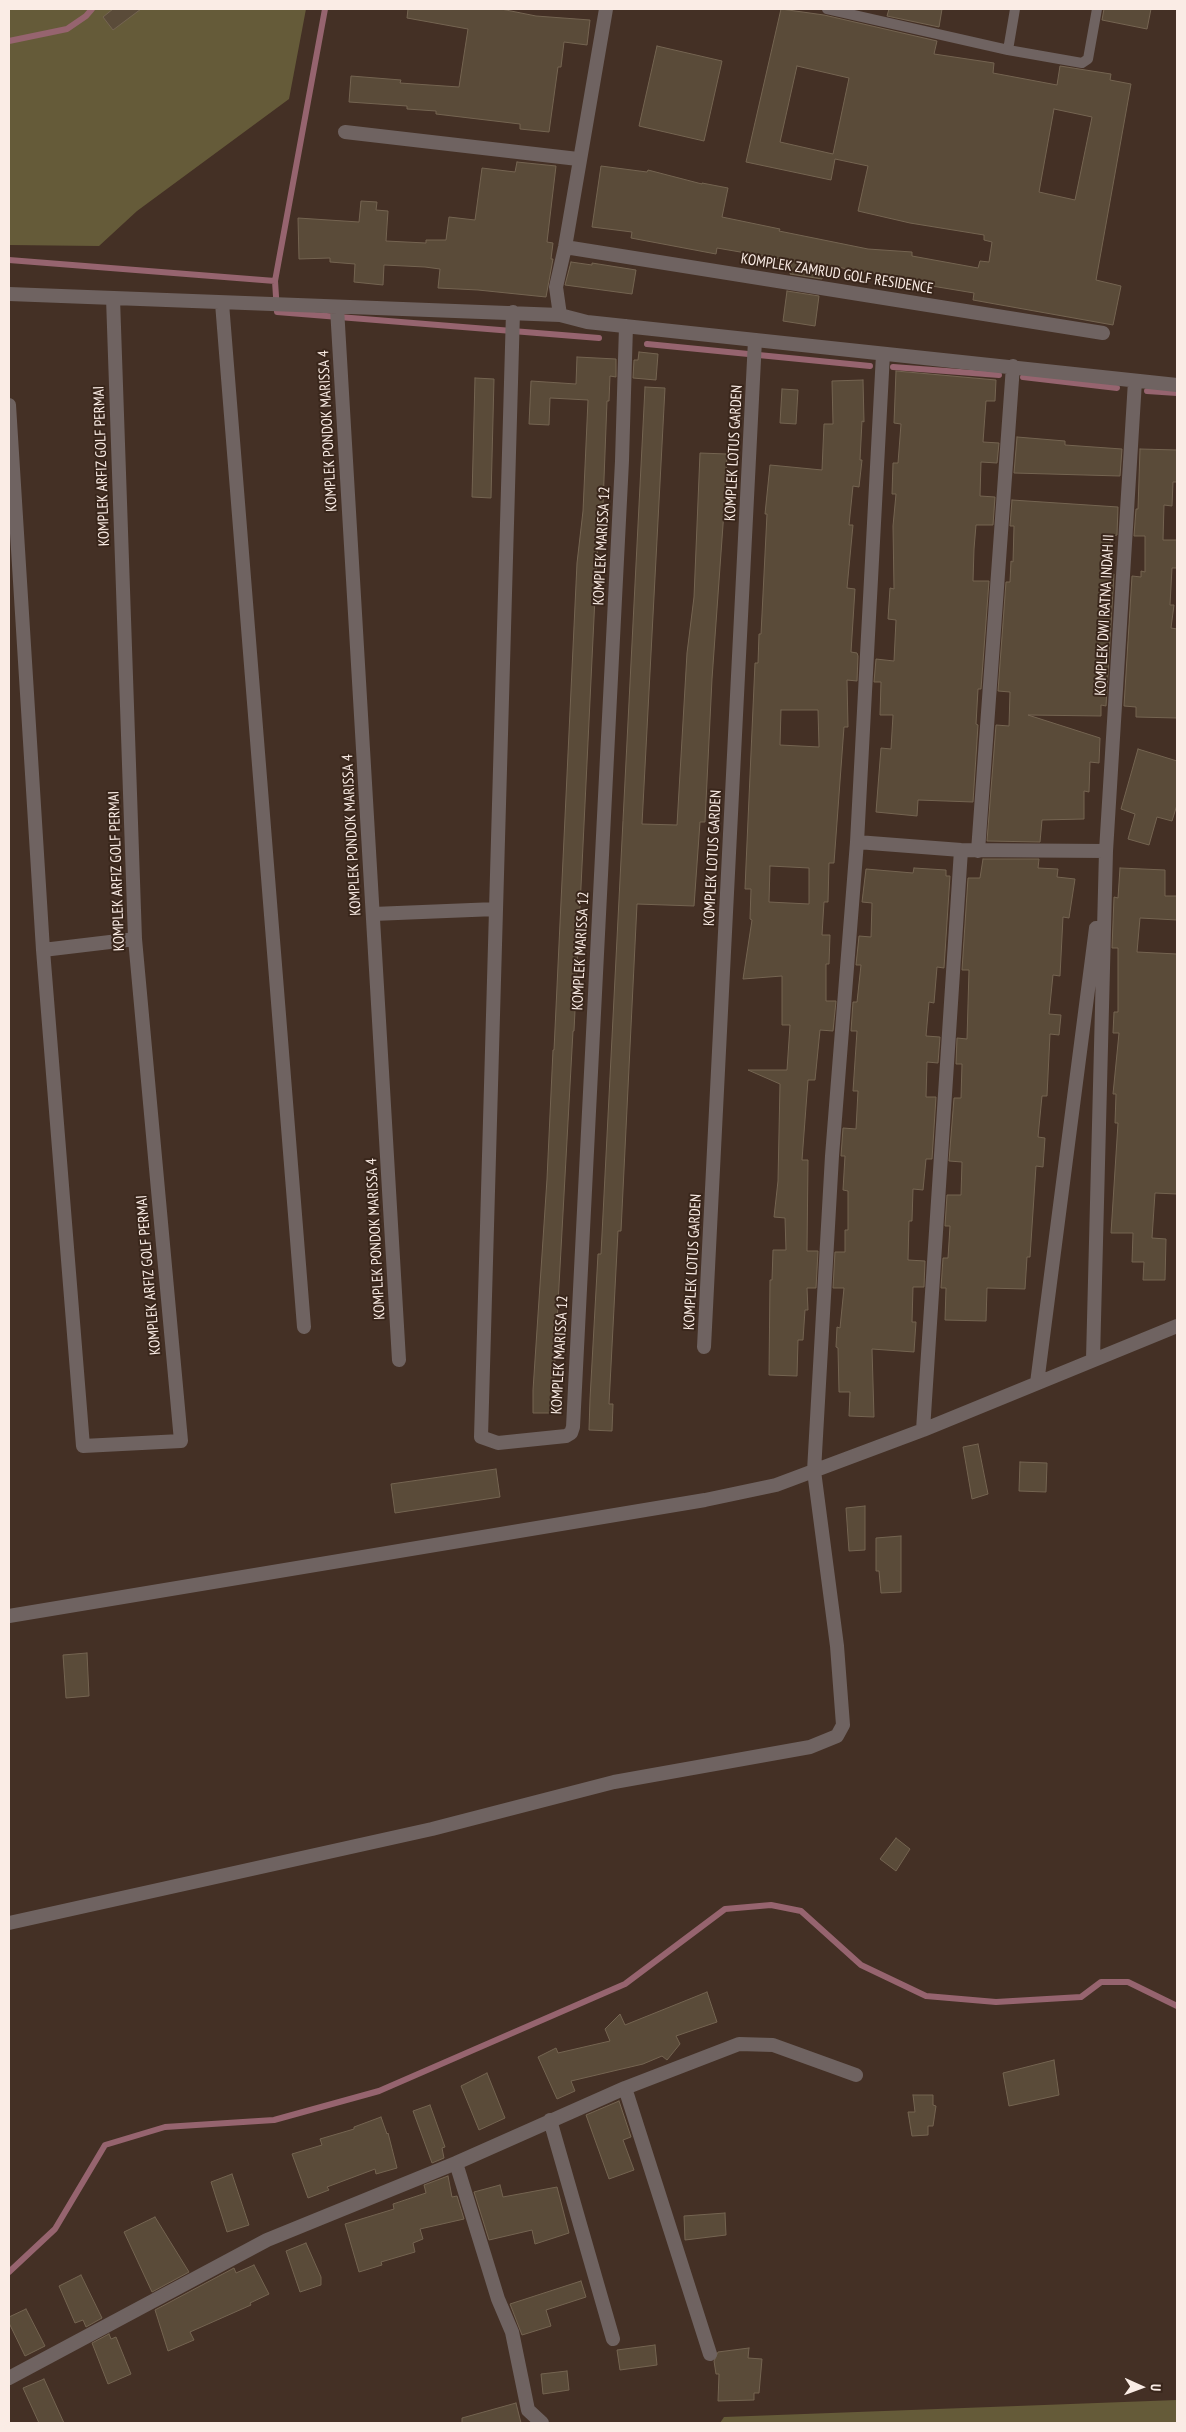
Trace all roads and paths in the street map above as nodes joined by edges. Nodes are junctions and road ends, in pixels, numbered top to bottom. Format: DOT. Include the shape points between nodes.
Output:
graph roads {
  1 [pos="606,9"];
  2 [pos="827,9"];
  3 [pos="1015,9"];
  4 [pos="1097,9"];
  5 [pos="1008,50"];
  6 [pos="345,132"];
  7 [pos="578,159"];
  8 [pos="565,247"];
  9 [pos="9,294"];
  10 [pos="113,298"];
  11 [pos="222,303"];
  12 [pos="337,308"];
  13 [pos="513,312"];
  14 [pos="560,315"];
  15 [pos="626,326"];
  16 [pos="1103,333"];
  17 [pos="756,340"];
  18 [pos="883,354"];
  19 [pos="1013,366"];
  20 [pos="1135,381"];
  21 [pos="1177,384"];
  22 [pos="9,405"];
  23 [pos="857,842"];
  24 [pos="961,850"];
  25 [pos="1106,850"];
  26 [pos="978,851"];
  27 [pos="496,910"];
  28 [pos="373,914"];
  29 [pos="135,939"];
  30 [pos="42,950"];
  31 [pos="1177,1326"];
  32 [pos="304,1327"];
  33 [pos="704,1348"];
  34 [pos="1093,1359"];
  35 [pos="399,1360"];
  36 [pos="1037,1383"];
  37 [pos="922,1430"];
  38 [pos="814,1472"];
  39 [pos="9,1616"];
  40 [pos="9,1923"];
  41 [pos="856,2075"];
  42 [pos="625,2088"];
  43 [pos="550,2120"];
  44 [pos="456,2163"];
  45 [pos="613,2339"];
  46 [pos="710,2354"];
  47 [pos="9,2378"];
  48 [pos="542,2423"];
  1 -- 7 [label="street"];
  2 -- 5 [label="lane"];
  3 -- 5 [label="lane"];
  4 -- 5 [label="lane" via="1088,59 1082,62"];
  6 -- 7 [label="street"];
  7 -- 8 [label="street"];
  8 -- 14 [label="street" via="556,287"];
  8 -- 16 [label="street, KOMPLEK ZAMRUD GOLF RESIDENCE"];
  9 -- 10 [label="street"];
  10 -- 11 [label="street"];
  10 -- 29 [label="street, KOMPLEK ARFIZ GOLF PERMAI"];
  11 -- 12 [label="street"];
  11 -- 32 [label="street"];
  12 -- 13 [label="street"];
  12 -- 28 [label="street, KOMPLEK PONDOK MARISSA 4"];
  13 -- 14 [label="street"];
  13 -- 27 [label="street, KOMPLEK MARISSA 12"];
  14 -- 15 [label="street"];
  15 -- 17 [label="street"];
  15 -- 27 [label="street, KOMPLEK MARISSA 12" via="573,1427 566,1436 498,1443 482,1437"];
  17 -- 18 [label="street"];
  17 -- 33 [label="street, KOMPLEK LOTUS GARDEN"];
  18 -- 19 [label="street"];
  18 -- 23 [label="street"];
  19 -- 20 [label="street"];
  19 -- 26 [label="street"];
  20 -- 21 [label="street"];
  20 -- 25 [label="street, KOMPLEK DWI RATNA INDAH II"];
  22 -- 30 [label="street"];
  23 -- 24 [label="street"];
  23 -- 38 [label="street" via="832,1156"];
  24 -- 26 [label="street"];
  24 -- 37 [label="street"];
  25 -- 26 [label="street"];
  25 -- 34 [label="street"];
  25 -- 36 [label="street"];
  27 -- 28 [label="street"];
  28 -- 35 [label="street, KOMPLEK PONDOK MARISSA 4"];
  29 -- 30 [label="street"];
  29 -- 30 [label="street, KOMPLEK ARFIZ GOLF PERMAI" via="181,1440 83,1446"];
  31 -- 34 [label="street"];
  34 -- 36 [label="street"];
  36 -- 37 [label="street"];
  37 -- 38 [label="street"];
  38 -- 39 [label="street" via="739,1494"];
  38 -- 40 [label="street" via="837,1646 843,1725 837,1736 810,1747 614,1782 432,1830"];
  41 -- 42 [label="street" via="773,2045 739,2044"];
  42 -- 43 [label="street"];
  42 -- 46 [label="street"];
  43 -- 44 [label="street"];
  43 -- 45 [label="street"];
  44 -- 47 [label="street" via="267,2240"];
  44 -- 48 [label="street" via="498,2299 512,2332 528,2410"];
}
